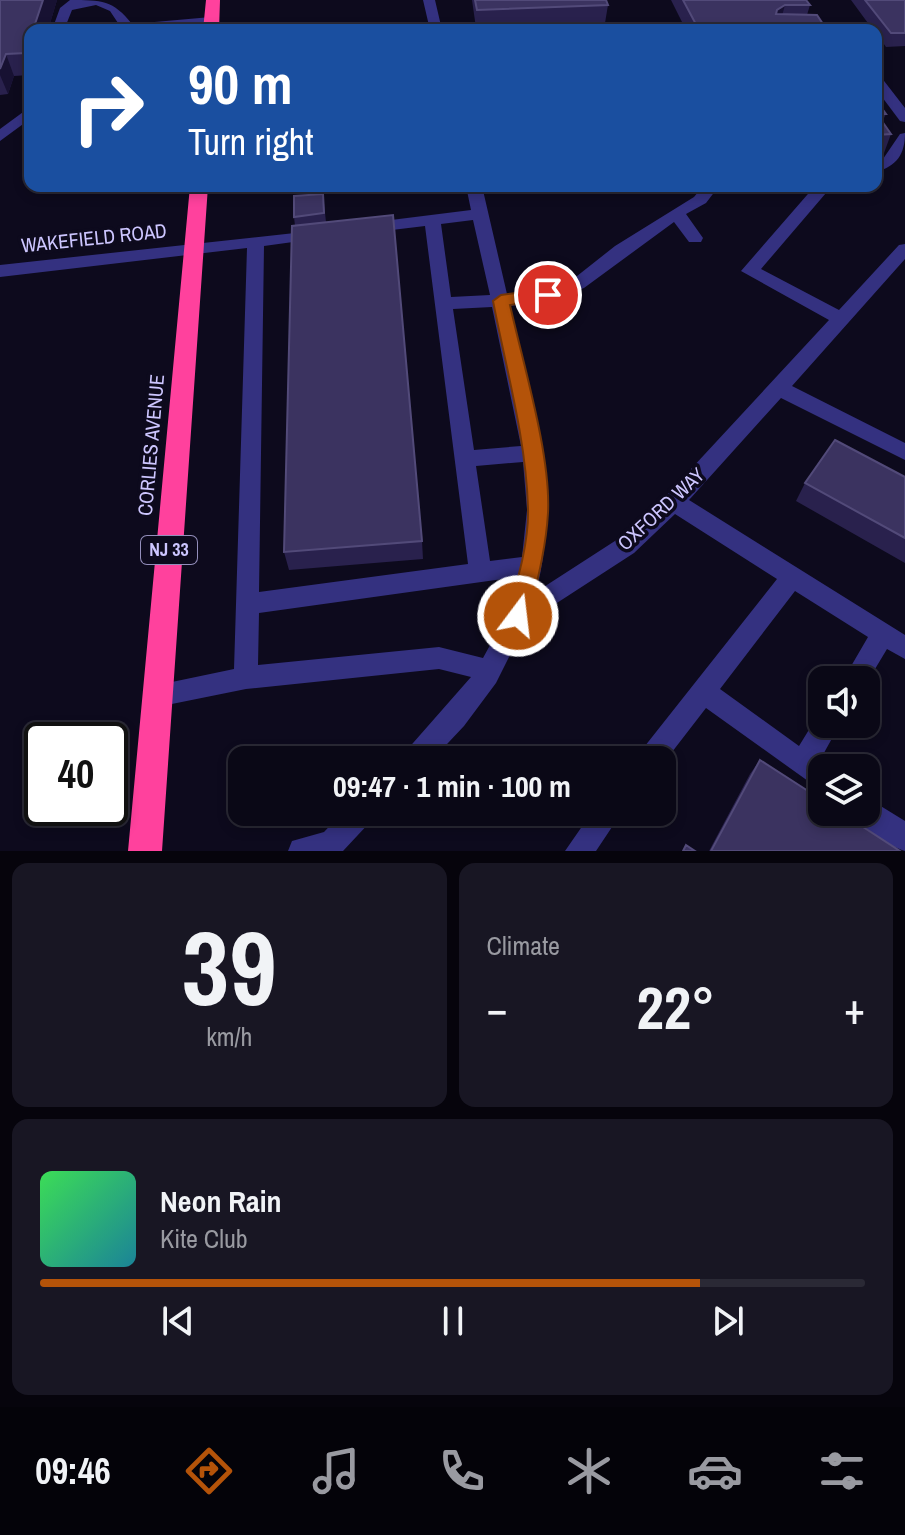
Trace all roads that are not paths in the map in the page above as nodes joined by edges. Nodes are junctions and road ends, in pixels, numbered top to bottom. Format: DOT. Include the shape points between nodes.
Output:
graph roads {
  1 [pos="213,0"];
  2 [pos="429,0"];
  3 [pos="60,24"];
  4 [pos="124,24"];
  5 [pos="211,24"];
  6 [pos="435,24"];
  7 [pos="882,88"];
  8 [pos="24,116"];
  9 [pos="905,118"];
  10 [pos="0,137"];
  11 [pos="905,137"];
  12 [pos="882,164"];
  13 [pos="198,192"];
  14 [pos="476,192"];
  15 [pos="706,192"];
  16 [pos="818,192"];
  17 [pos="676,213"];
  18 [pos="481,214"];
  19 [pos="432,220"];
  20 [pos="695,238"];
  21 [pos="256,242"];
  22 [pos="193,249"];
  23 [pos="905,249"];
  24 [pos="0,271"];
  25 [pos="501,301"];
  26 [pos="443,303"];
  27 [pos="842,319"];
  28 [pos="779,388"];
  29 [pos="905,452"];
  30 [pos="533,453"];
  31 [pos="465,459"];
  32 [pos="674,502"];
  33 [pos="532,565"];
  34 [pos="480,572"];
  35 [pos="792,577"];
  36 [pos="247,604"];
  37 [pos="518,616"];
  38 [pos="883,634"];
  39 [pos="905,648"];
  40 [pos="864,666"];
  41 [pos="487,675"];
  42 [pos="246,678"];
  43 [pos="703,691"];
  44 [pos="157,695"];
  45 [pos="428,746"];
  46 [pos="661,746"];
  47 [pos="808,768"];
  48 [pos="880,820"];
  49 [pos="348,826"];
  50 [pos="598,826"];
  51 [pos="905,838"];
  52 [pos="326,848"];
  53 [pos="145,851"];
  54 [pos="302,851"];
  55 [pos="579,851"];
  1 -- 5 [label="highway"];
  2 -- 6 [label="street"];
  3 -- 4 [label="street" via="73,3 97,1 121,15"];
  7 -- 9 [label="street"];
  8 -- 10 [label="street"];
  11 -- 12 [label="street"];
  13 -- 22 [label="highway, CORLIES AVENUE / NJ 33"];
  14 -- 18 [label="street"];
  15 -- 17 [label="street"];
  16 -- 27 [label="street" via="750,271"];
  17 -- 20 [label="street"];
  17 -- 25 [label="street" via="578,284 548,295"];
  18 -- 19 [label="street, WAKEFIELD ROAD"];
  18 -- 25 [label="street"];
  19 -- 21 [label="street, WAKEFIELD ROAD"];
  19 -- 26 [label="street"];
  21 -- 22 [label="street, WAKEFIELD ROAD"];
  21 -- 36 [label="street"];
  22 -- 24 [label="street, WAKEFIELD ROAD"];
  22 -- 44 [label="highway, CORLIES AVENUE / NJ 33"];
  23 -- 27 [label="street, OXFORD WAY"];
  25 -- 26 [label="street"];
  25 -- 30 [label="street"];
  26 -- 31 [label="street"];
  27 -- 28 [label="street, OXFORD WAY"];
  28 -- 29 [label="street"];
  28 -- 32 [label="street, OXFORD WAY"];
  30 -- 31 [label="street"];
  30 -- 33 [label="street" via="538,510"];
  31 -- 34 [label="street"];
  32 -- 35 [label="street"];
  32 -- 37 [label="street, OXFORD WAY" via="626,546"];
  33 -- 34 [label="street"];
  33 -- 37 [label="street"];
  34 -- 36 [label="street"];
  35 -- 38 [label="street"];
  35 -- 43 [label="street"];
  36 -- 42 [label="street"];
  37 -- 41 [label="street, OXFORD WAY"];
  38 -- 39 [label="street"];
  38 -- 40 [label="street"];
  41 -- 42 [label="street" via="477,667 439,658"];
  41 -- 45 [label="street, OXFORD WAY"];
  42 -- 44 [label="street"];
  43 -- 46 [label="street"];
  43 -- 47 [label="street"];
  44 -- 53 [label="highway, CORLIES AVENUE / NJ 33"];
  48 -- 51 [label="street"];
  49 -- 52 [label="street"];
  50 -- 55 [label="street"];
  52 -- 54 [label="street"];
}
